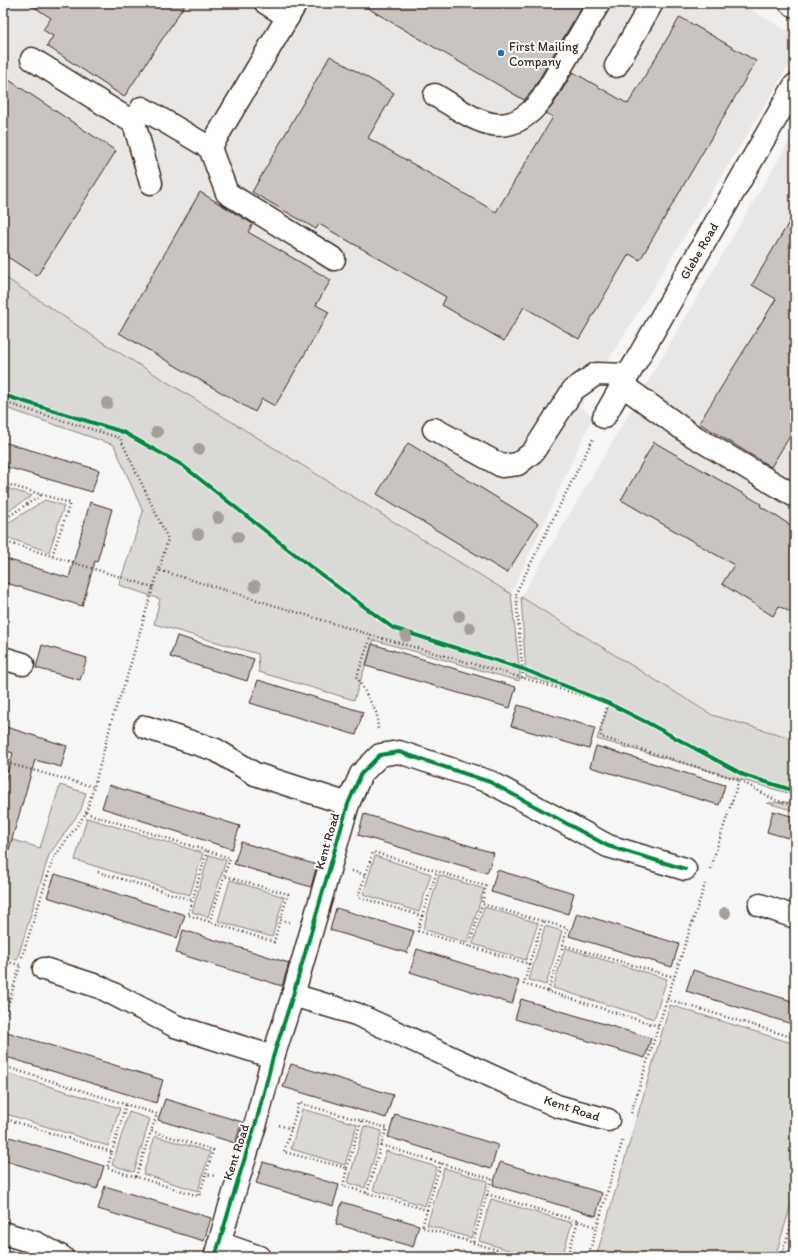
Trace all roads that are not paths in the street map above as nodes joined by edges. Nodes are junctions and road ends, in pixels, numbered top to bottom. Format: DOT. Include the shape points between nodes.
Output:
graph roads {
  1 [pos="266,3"];
  2 [pos="598,3"];
  3 [pos="652,3"];
  4 [pos="790,3"];
  5 [pos="795,6"];
  6 [pos="292,10"];
  7 [pos="32,59"];
  8 [pos="616,66"];
  9 [pos="793,93"];
  10 [pos="435,95"];
  11 [pos="134,123"];
  12 [pos="210,148"];
  13 [pos="151,183"];
  14 [pos="334,259"];
  15 [pos="625,380"];
  16 [pos="604,417"];
  17 [pos="434,429"];
  18 [pos="795,496"];
  19 [pos="145,727"];
  20 [pos="348,804"];
  21 [pos="685,869"];
  22 [pos="760,905"];
  23 [pos="795,917"];
  24 [pos="44,970"];
  25 [pos="293,994"];
  26 [pos="273,1057"];
  27 [pos="616,1126"];
  28 [pos="3,1233"];
  29 [pos="217,1250"];
  30 [pos="62,1257"];
  31 [pos="259,1257"];
  1 -- 6 [label="street"];
  2 -- 10 [label="street" via="542,99 534,110 515,122 500,126 489,124"];
  3 -- 8 [label="street"];
  4 -- 5 [label="street"];
  6 -- 12 [label="street"];
  7 -- 11 [label="street"];
  9 -- 15 [label="street, Glebe Road"];
  11 -- 12 [label="street" via="142,108"];
  11 -- 13 [label="street"];
  12 -- 14 [label="street" via="226,193"];
  15 -- 16 [label="street, Glebe Road"];
  15 -- 17 [label="street" via="596,374 573,390 533,452 518,464 502,466"];
  15 -- 18 [label="street" via="690,434"];
  19 -- 20 [label="street, Kent Road" via="216,750 255,774"];
  20 -- 21 [label="street, Kent Road" via="361,774 380,755 399,752 490,782 608,846"];
  20 -- 25 [label="street, Kent Road"];
  22 -- 23 [label="street"];
  24 -- 26 [label="street" via="100,987 175,1026"];
  25 -- 26 [label="street, Kent Road"];
  25 -- 27 [label="street, Kent Road" via="356,1014 557,1106"];
  26 -- 29 [label="street, Kent Road"];
  28 -- 30 [label="street" via="36,1243"];
  29 -- 31 [label="street, Kent Road"];
}
